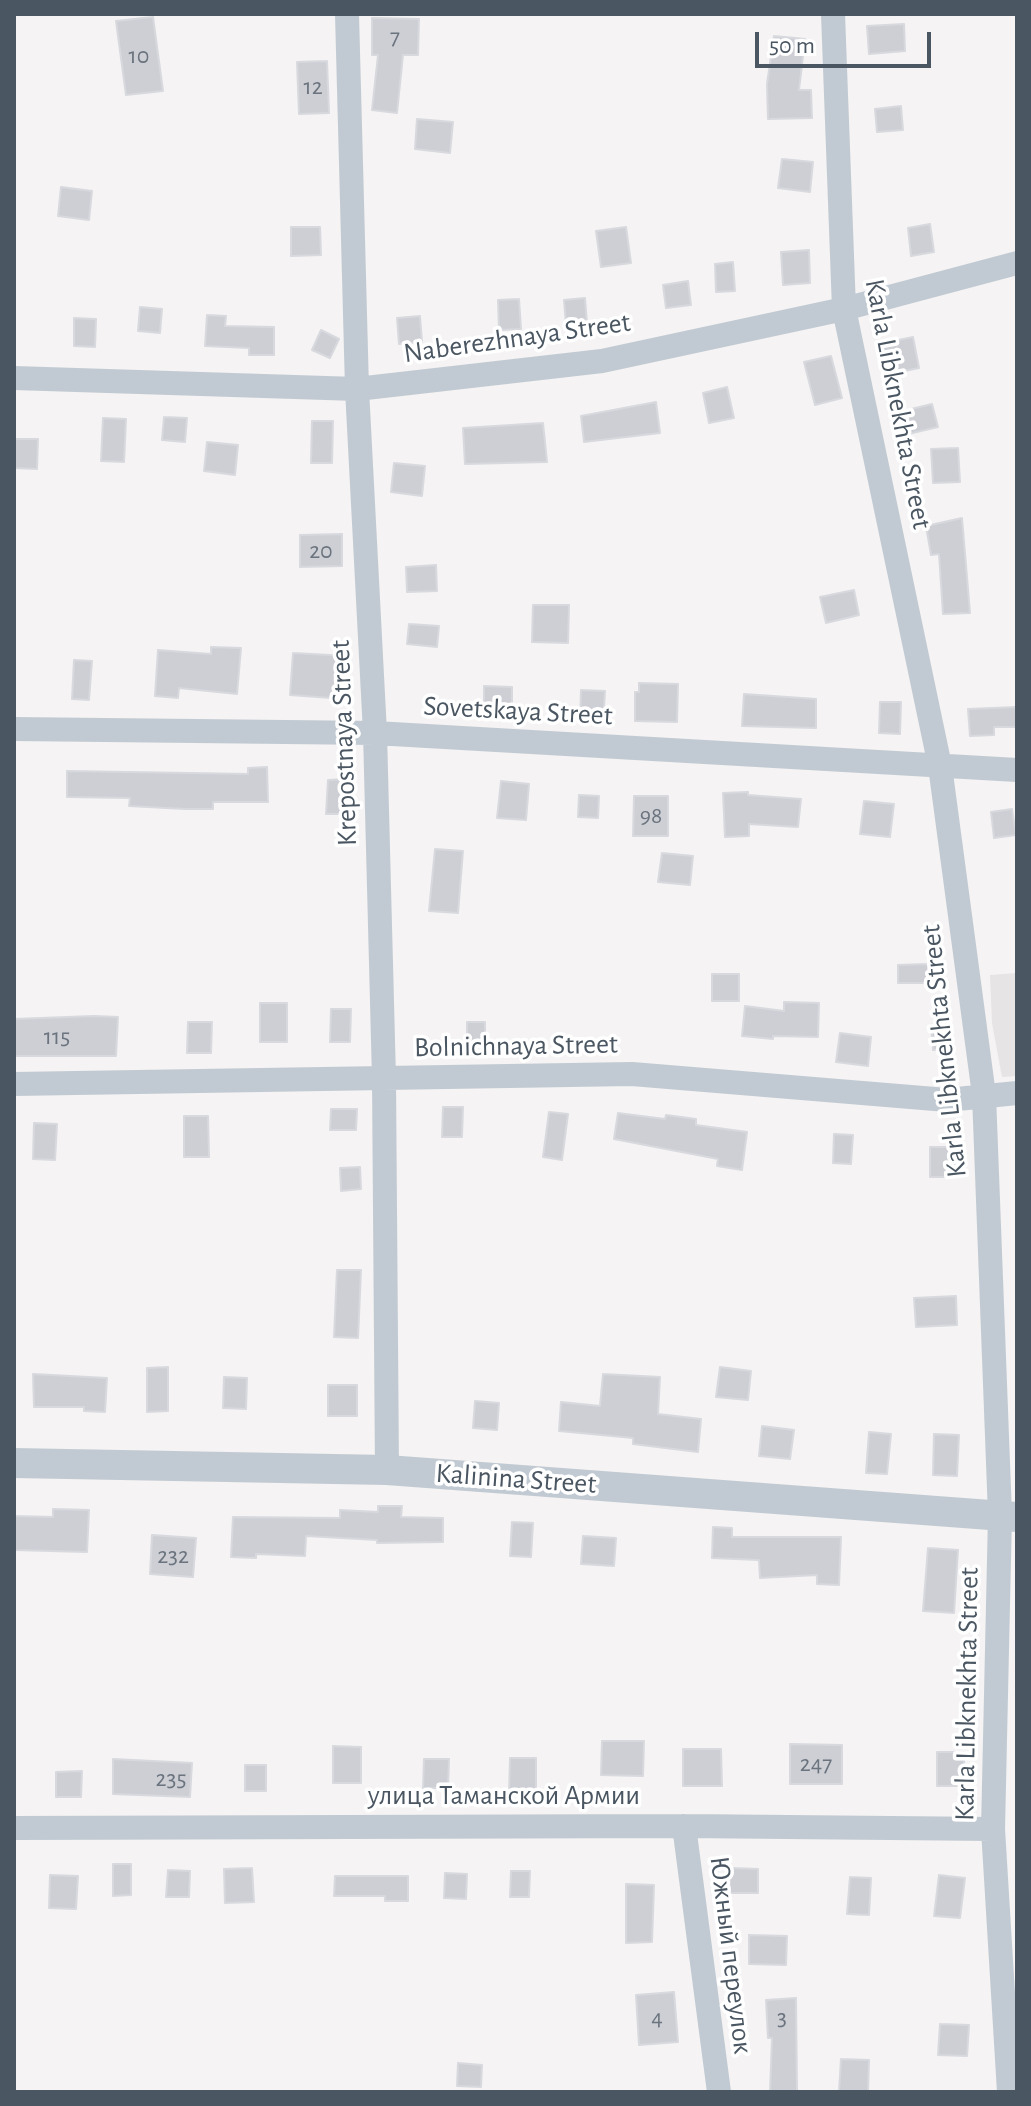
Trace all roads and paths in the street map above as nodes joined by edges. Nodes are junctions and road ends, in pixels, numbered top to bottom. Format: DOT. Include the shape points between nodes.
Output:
graph roads {
  1 [pos="347,14"];
  2 [pos="833,14"];
  3 [pos="1017,263"];
  4 [pos="844,309"];
  5 [pos="14,378"];
  6 [pos="357,389"];
  7 [pos="14,729"];
  8 [pos="375,733"];
  9 [pos="940,766"];
  10 [pos="1017,770"];
  11 [pos="384,1079"];
  12 [pos="14,1084"];
  13 [pos="1017,1093"];
  14 [pos="984,1095"];
  15 [pos="14,1463"];
  16 [pos="387,1470"];
  17 [pos="1009,1516"];
  18 [pos="684,1826"];
  19 [pos="14,1828"];
  20 [pos="993,1829"];
  21 [pos="719,2092"];
  22 [pos="1009,2092"];
  1 -- 6 [label="street, Krepostnaya Street"];
  2 -- 4 [label="street, Karla Libknekhta Street"];
  3 -- 4 [label="street, Naberezhnaya Street"];
  4 -- 6 [label="street, Naberezhnaya Street" via="602,361"];
  4 -- 9 [label="street, Karla Libknekhta Street"];
  5 -- 6 [label="street, Naberezhnaya Street"];
  6 -- 8 [label="street, Krepostnaya Street"];
  7 -- 8 [label="street, Sovetskaya Street"];
  8 -- 9 [label="street, Sovetskaya Street"];
  8 -- 11 [label="street, Krepostnaya Street"];
  9 -- 10 [label="street, Sovetskaya Street"];
  9 -- 14 [label="street, Karla Libknekhta Street"];
  11 -- 12 [label="street, Bolnichnaya Street"];
  11 -- 14 [label="street, Bolnichnaya Street" via="632,1074 947,1100"];
  11 -- 16 [label="street, Krepostnaya Street"];
  13 -- 14 [label="street, Bolnichnaya Street"];
  14 -- 17 [label="street, Karla Libknekhta Street"];
  15 -- 16 [label="street, Kalinina Street"];
  16 -- 17 [label="street, Kalinina Street"];
  17 -- 20 [label="street, Karla Libknekhta Street"];
  18 -- 19 [label="street, улица Таманской Армии"];
  18 -- 20 [label="street, улица Таманской Армии"];
  18 -- 21 [label="street, Южный переулок"];
  20 -- 22 [label="street, Karla Libknekhta Street"];
}
